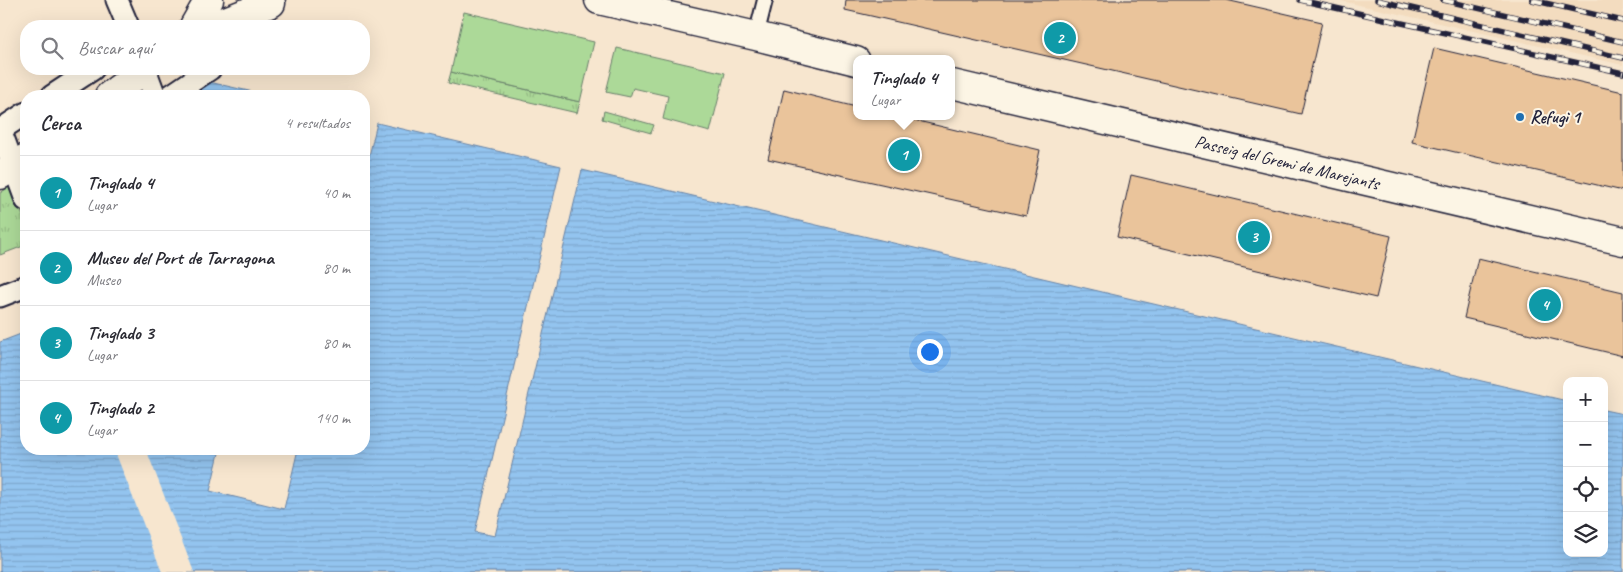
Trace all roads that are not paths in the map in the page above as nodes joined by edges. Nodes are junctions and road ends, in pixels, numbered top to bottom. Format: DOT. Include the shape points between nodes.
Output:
graph roads {
  1 [pos="117,0"];
  2 [pos="209,0"];
  3 [pos="599,0"];
  4 [pos="765,0"];
  5 [pos="267,1"];
  6 [pos="125,20"];
  7 [pos="197,20"];
  8 [pos="226,20"];
  9 [pos="756,36"];
  10 [pos="853,60"];
  11 [pos="84,75"];
  12 [pos="137,75"];
  13 [pos="147,75"];
  14 [pos="201,75"];
  15 [pos="955,85"];
  16 [pos="61,90"];
  17 [pos="117,90"];
  18 [pos="153,90"];
  19 [pos="179,90"];
  20 [pos="20,117"];
  21 [pos="0,130"];
  22 [pos="13,167"];
  23 [pos="20,185"];
  24 [pos="1623,242"];
  25 [pos="20,288"];
  26 [pos="0,296"];
  1 -- 6 [label="street"];
  2 -- 7 [label="street"];
  3 -- 9 [label="street"];
  4 -- 9 [label="lane"];
  5 -- 8 [label="street"];
  9 -- 10 [label="street"];
  11 -- 16 [label="street"];
  12 -- 17 [label="street"];
  13 -- 18 [label="street"];
  14 -- 19 [label="street"];
  15 -- 24 [label="street, Passeig del Gremi de Marejants"];
  20 -- 21 [label="street"];
  21 -- 22 [label="street"];
  22 -- 23 [label="street"];
  25 -- 26 [label="street"];
}
